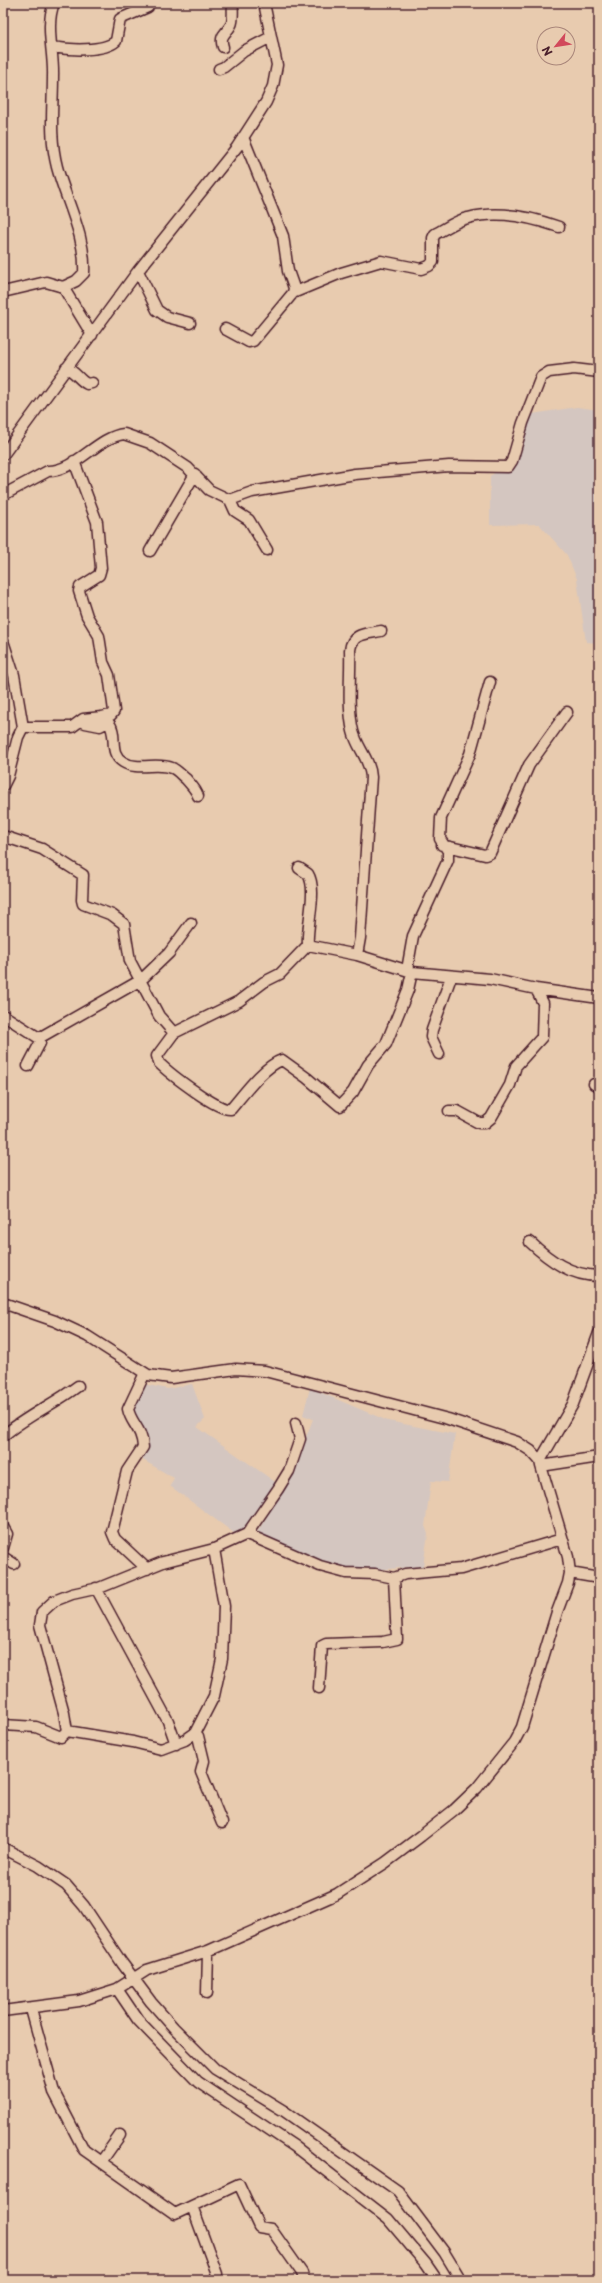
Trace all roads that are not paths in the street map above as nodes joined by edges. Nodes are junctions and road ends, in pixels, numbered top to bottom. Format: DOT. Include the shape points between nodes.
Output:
graph roads {
  1 [pos="54,3"];
  2 [pos="149,3"];
  3 [pos="233,3"];
  4 [pos="264,3"];
  5 [pos="271,37"];
  6 [pos="52,47"];
  7 [pos="223,47"];
  8 [pos="219,69"];
  9 [pos="244,137"];
  10 [pos="560,227"];
  11 [pos="138,271"];
  12 [pos="63,287"];
  13 [pos="3,292"];
  14 [pos="293,293"];
  15 [pos="190,323"];
  16 [pos="225,330"];
  17 [pos="92,335"];
  18 [pos="66,368"];
  19 [pos="599,372"];
  20 [pos="92,383"];
  21 [pos="3,455"];
  22 [pos="74,461"];
  23 [pos="195,474"];
  24 [pos="3,495"];
  25 [pos="230,500"];
  26 [pos="267,550"];
  27 [pos="150,551"];
  28 [pos="381,631"];
  29 [pos="3,642"];
  30 [pos="490,682"];
  31 [pos="567,712"];
  32 [pos="79,724"];
  33 [pos="23,726"];
  34 [pos="3,786"];
  35 [pos="198,796"];
  36 [pos="3,836"];
  37 [pos="442,845"];
  38 [pos="299,868"];
  39 [pos="191,923"];
  40 [pos="308,945"];
  41 [pos="357,955"];
  42 [pos="410,971"];
  43 [pos="451,977"];
  44 [pos="141,980"];
  45 [pos="536,989"];
  46 [pos="599,998"];
  47 [pos="3,1015"];
  48 [pos="174,1033"];
  49 [pos="39,1038"];
  50 [pos="439,1054"];
  51 [pos="28,1066"];
  52 [pos="449,1111"];
  53 [pos="530,1242"];
  54 [pos="599,1276"];
  55 [pos="3,1303"];
  56 [pos="599,1333"];
  57 [pos="145,1373"];
  58 [pos="78,1386"];
  59 [pos="296,1423"];
  60 [pos="3,1436"];
  61 [pos="599,1457"];
  62 [pos="541,1464"];
  63 [pos="3,1527"];
  64 [pos="247,1534"];
  65 [pos="562,1539"];
  66 [pos="3,1548"];
  67 [pos="214,1549"];
  68 [pos="3,1557"];
  69 [pos="14,1564"];
  70 [pos="147,1568"];
  71 [pos="570,1573"];
  72 [pos="394,1578"];
  73 [pos="599,1578"];
  74 [pos="96,1588"];
  75 [pos="319,1688"];
  76 [pos="3,1725"];
  77 [pos="67,1731"];
  78 [pos="195,1733"];
  79 [pos="176,1744"];
  80 [pos="222,1823"];
  81 [pos="3,1848"];
  82 [pos="208,1951"];
  83 [pos="125,1983"];
  84 [pos="207,1993"];
  85 [pos="31,2008"];
  86 [pos="3,2011"];
  87 [pos="120,2135"];
  88 [pos="101,2162"];
  89 [pos="192,2206"];
  90 [pos="214,2280"];
  91 [pos="304,2280"];
  92 [pos="436,2280"];
  93 [pos="461,2280"];
  1 -- 6 [label="street" via="50,29"];
  2 -- 6 [label="street" via="144,10 120,20 116,40 106,47 73,51"];
  3 -- 7 [label="street" via="231,25 220,41"];
  4 -- 5 [label="street"];
  5 -- 8 [label="street" via="244,51"];
  5 -- 9 [label="street" via="277,65 273,86"];
  6 -- 12 [label="street" via="50,130 57,166 80,237 84,268 82,276"];
  9 -- 11 [label="street"];
  9 -- 14 [label="street" via="283,236"];
  10 -- 14 [label="street" via="536,219 491,214 467,218 435,234 433,262 429,266 421,269 381,261 341,273"];
  11 -- 15 [label="street" via="157,310 167,317"];
  11 -- 17 [label="street"];
  12 -- 13 [label="street" via="46,282"];
  12 -- 17 [label="street"];
  14 -- 16 [label="street" via="253,341 249,342"];
  17 -- 18 [label="street"];
  18 -- 20 [label="street" via="72,370 83,382"];
  18 -- 21 [label="street"];
  19 -- 25 [label="street" via="574,369 549,372 541,377 508,467 449,466 350,475 252,492"];
  22 -- 23 [label="street" via="117,436 127,434 150,443"];
  22 -- 24 [label="street" via="48,471"];
  22 -- 32 [label="street" via="97,522 101,568 99,575 80,587 79,591 87,616 99,636 103,662 109,675 114,711 111,715 83,719"];
  23 -- 25 [label="street" via="209,490"];
  23 -- 27 [label="street"];
  25 -- 26 [label="street" via="235,511 249,520"];
  28 -- 41 [label="street" via="356,636 351,642 350,650 350,713 353,732 368,762 371,777 361,930"];
  29 -- 33 [label="street" via="14,675"];
  30 -- 37 [label="street" via="470,754 441,818 439,833"];
  31 -- 37 [label="street" via="529,765 490,853 485,855"];
  32 -- 33 [label="street" via="72,727"];
  32 -- 35 [label="street" via="100,726 108,722 112,726 116,757 124,763 134,765 172,768 196,790"];
  33 -- 34 [label="street"];
  36 -- 44 [label="street" via="42,849 80,872 84,880 83,904 124,924 130,958"];
  37 -- 42 [label="street" via="448,851 448,860 411,943"];
  38 -- 40 [label="street" via="308,874 312,885"];
  39 -- 44 [label="street" via="169,953"];
  40 -- 41 [label="street"];
  40 -- 48 [label="street" via="280,974 264,982 239,1001"];
  41 -- 42 [label="street"];
  42 -- 43 [label="street"];
  42 -- 48 [label="street" via="408,990 386,1044 368,1066 353,1092 340,1106 282,1060 256,1080 231,1109 225,1110 202,1096 157,1060 157,1056"];
  43 -- 45 [label="street" via="490,979"];
  43 -- 50 [label="street" via="432,1030 431,1037"];
  44 -- 48 [label="street" via="159,1016"];
  44 -- 49 [label="street"];
  45 -- 46 [label="street"];
  45 -- 52 [label="street" via="543,1003 542,1037 516,1066 510,1085 491,1118 485,1123 479,1123 457,1111"];
  47 -- 49 [label="street"];
  49 -- 51 [label="street" via="40,1043"];
  53 -- 54 [label="street" via="541,1253 563,1267 585,1275"];
  55 -- 57 [label="street" via="56,1321 87,1336"];
  56 -- 62 [label="street" via="573,1404"];
  57 -- 62 [label="street" via="172,1378 236,1369 265,1371 448,1419 517,1442 531,1451"];
  57 -- 70 [label="street" via="128,1409 129,1416 139,1428 143,1447 127,1471 112,1532 115,1540"];
  58 -- 60 [label="street" via="47,1408 22,1420"];
  59 -- 64 [label="street" via="300,1440 289,1470"];
  61 -- 62 [label="street"];
  62 -- 65 [label="street"];
  63 -- 66 [label="street" via="7,1534"];
  64 -- 67 [label="street"];
  64 -- 72 [label="street" via="320,1566 346,1573 375,1574"];
  65 -- 71 [label="street"];
  65 -- 72 [label="street" via="461,1569 405,1574"];
  67 -- 70 [label="street"];
  67 -- 78 [label="street" via="224,1606 222,1659 214,1696"];
  68 -- 69 [label="street"];
  70 -- 74 [label="street"];
  71 -- 73 [label="street"];
  71 -- 82 [label="street" via="530,1705 514,1742 477,1788 454,1810 385,1863 337,1894"];
  72 -- 75 [label="street" via="397,1639 322,1646"];
  74 -- 77 [label="street" via="54,1601 46,1607 40,1619"];
  74 -- 79 [label="street" via="168,1720"];
  76 -- 77 [label="street" via="36,1727 61,1737"];
  77 -- 79 [label="street" via="161,1749"];
  78 -- 79 [label="street"];
  78 -- 80 [label="street" via="204,1761 201,1772"];
  81 -- 83 [label="street" via="38,1866 66,1885 84,1906"];
  82 -- 83 [label="street" via="147,1970"];
  82 -- 84 [label="street"];
  83 -- 85 [label="street" via="79,2001"];
  83 -- 92 [label="street" via="138,2020 198,2082 294,2146 388,2219 426,2264"];
  83 -- 93 [label="street" via="215,2068 284,2111 398,2191 444,2252"];
  85 -- 86 [label="street"];
  85 -- 88 [label="street" via="54,2092 84,2150"];
  87 -- 88 [label="street"];
  88 -- 89 [label="street" via="175,2214"];
  89 -- 90 [label="street" via="217,2274"];
  89 -- 91 [label="street" via="239,2184 259,2227 271,2229 302,2273"];
}
